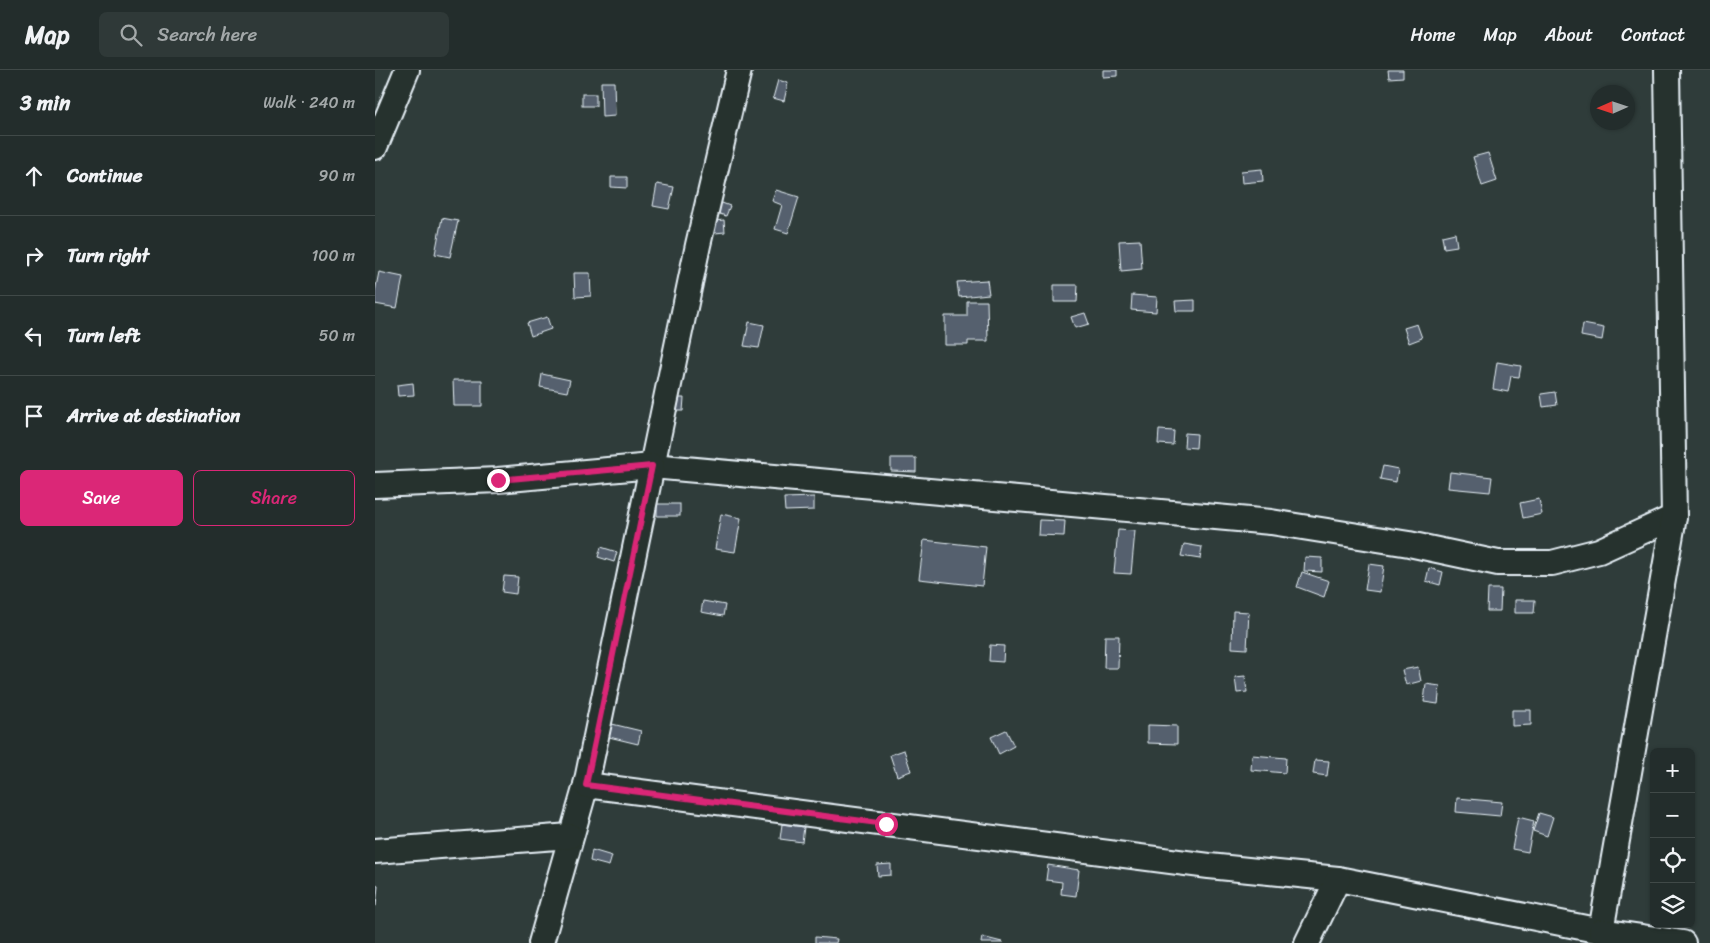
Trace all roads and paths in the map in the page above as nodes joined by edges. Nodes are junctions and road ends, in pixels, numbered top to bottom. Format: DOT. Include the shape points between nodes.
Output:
graph roads {
  1 [pos="407,70"];
  2 [pos="739,70"];
  3 [pos="1667,70"];
  4 [pos="375,147"];
  5 [pos="652,466"];
  6 [pos="375,485"];
  7 [pos="1674,517"];
  8 [pos="586,785"];
  9 [pos="570,836"];
  10 [pos="375,851"];
  11 [pos="1338,879"];
  12 [pos="1601,931"];
  13 [pos="541,943"];
  14 [pos="1307,943"];
  15 [pos="1683,943"];
  1 -- 4 [label="street"];
  2 -- 5 [label="street"];
  3 -- 7 [label="street"];
  5 -- 6 [label="street" via="498,480"];
  5 -- 7 [label="street" via="1271,522 1409,544 1498,563 1553,563 1599,551"];
  5 -- 8 [label="street"];
  7 -- 12 [label="street"];
  8 -- 9 [label="street"];
  8 -- 11 [label="street" via="1209,866"];
  9 -- 10 [label="street"];
  9 -- 13 [label="street"];
  11 -- 12 [label="street"];
  11 -- 14 [label="street"];
  12 -- 15 [label="street"];
}
